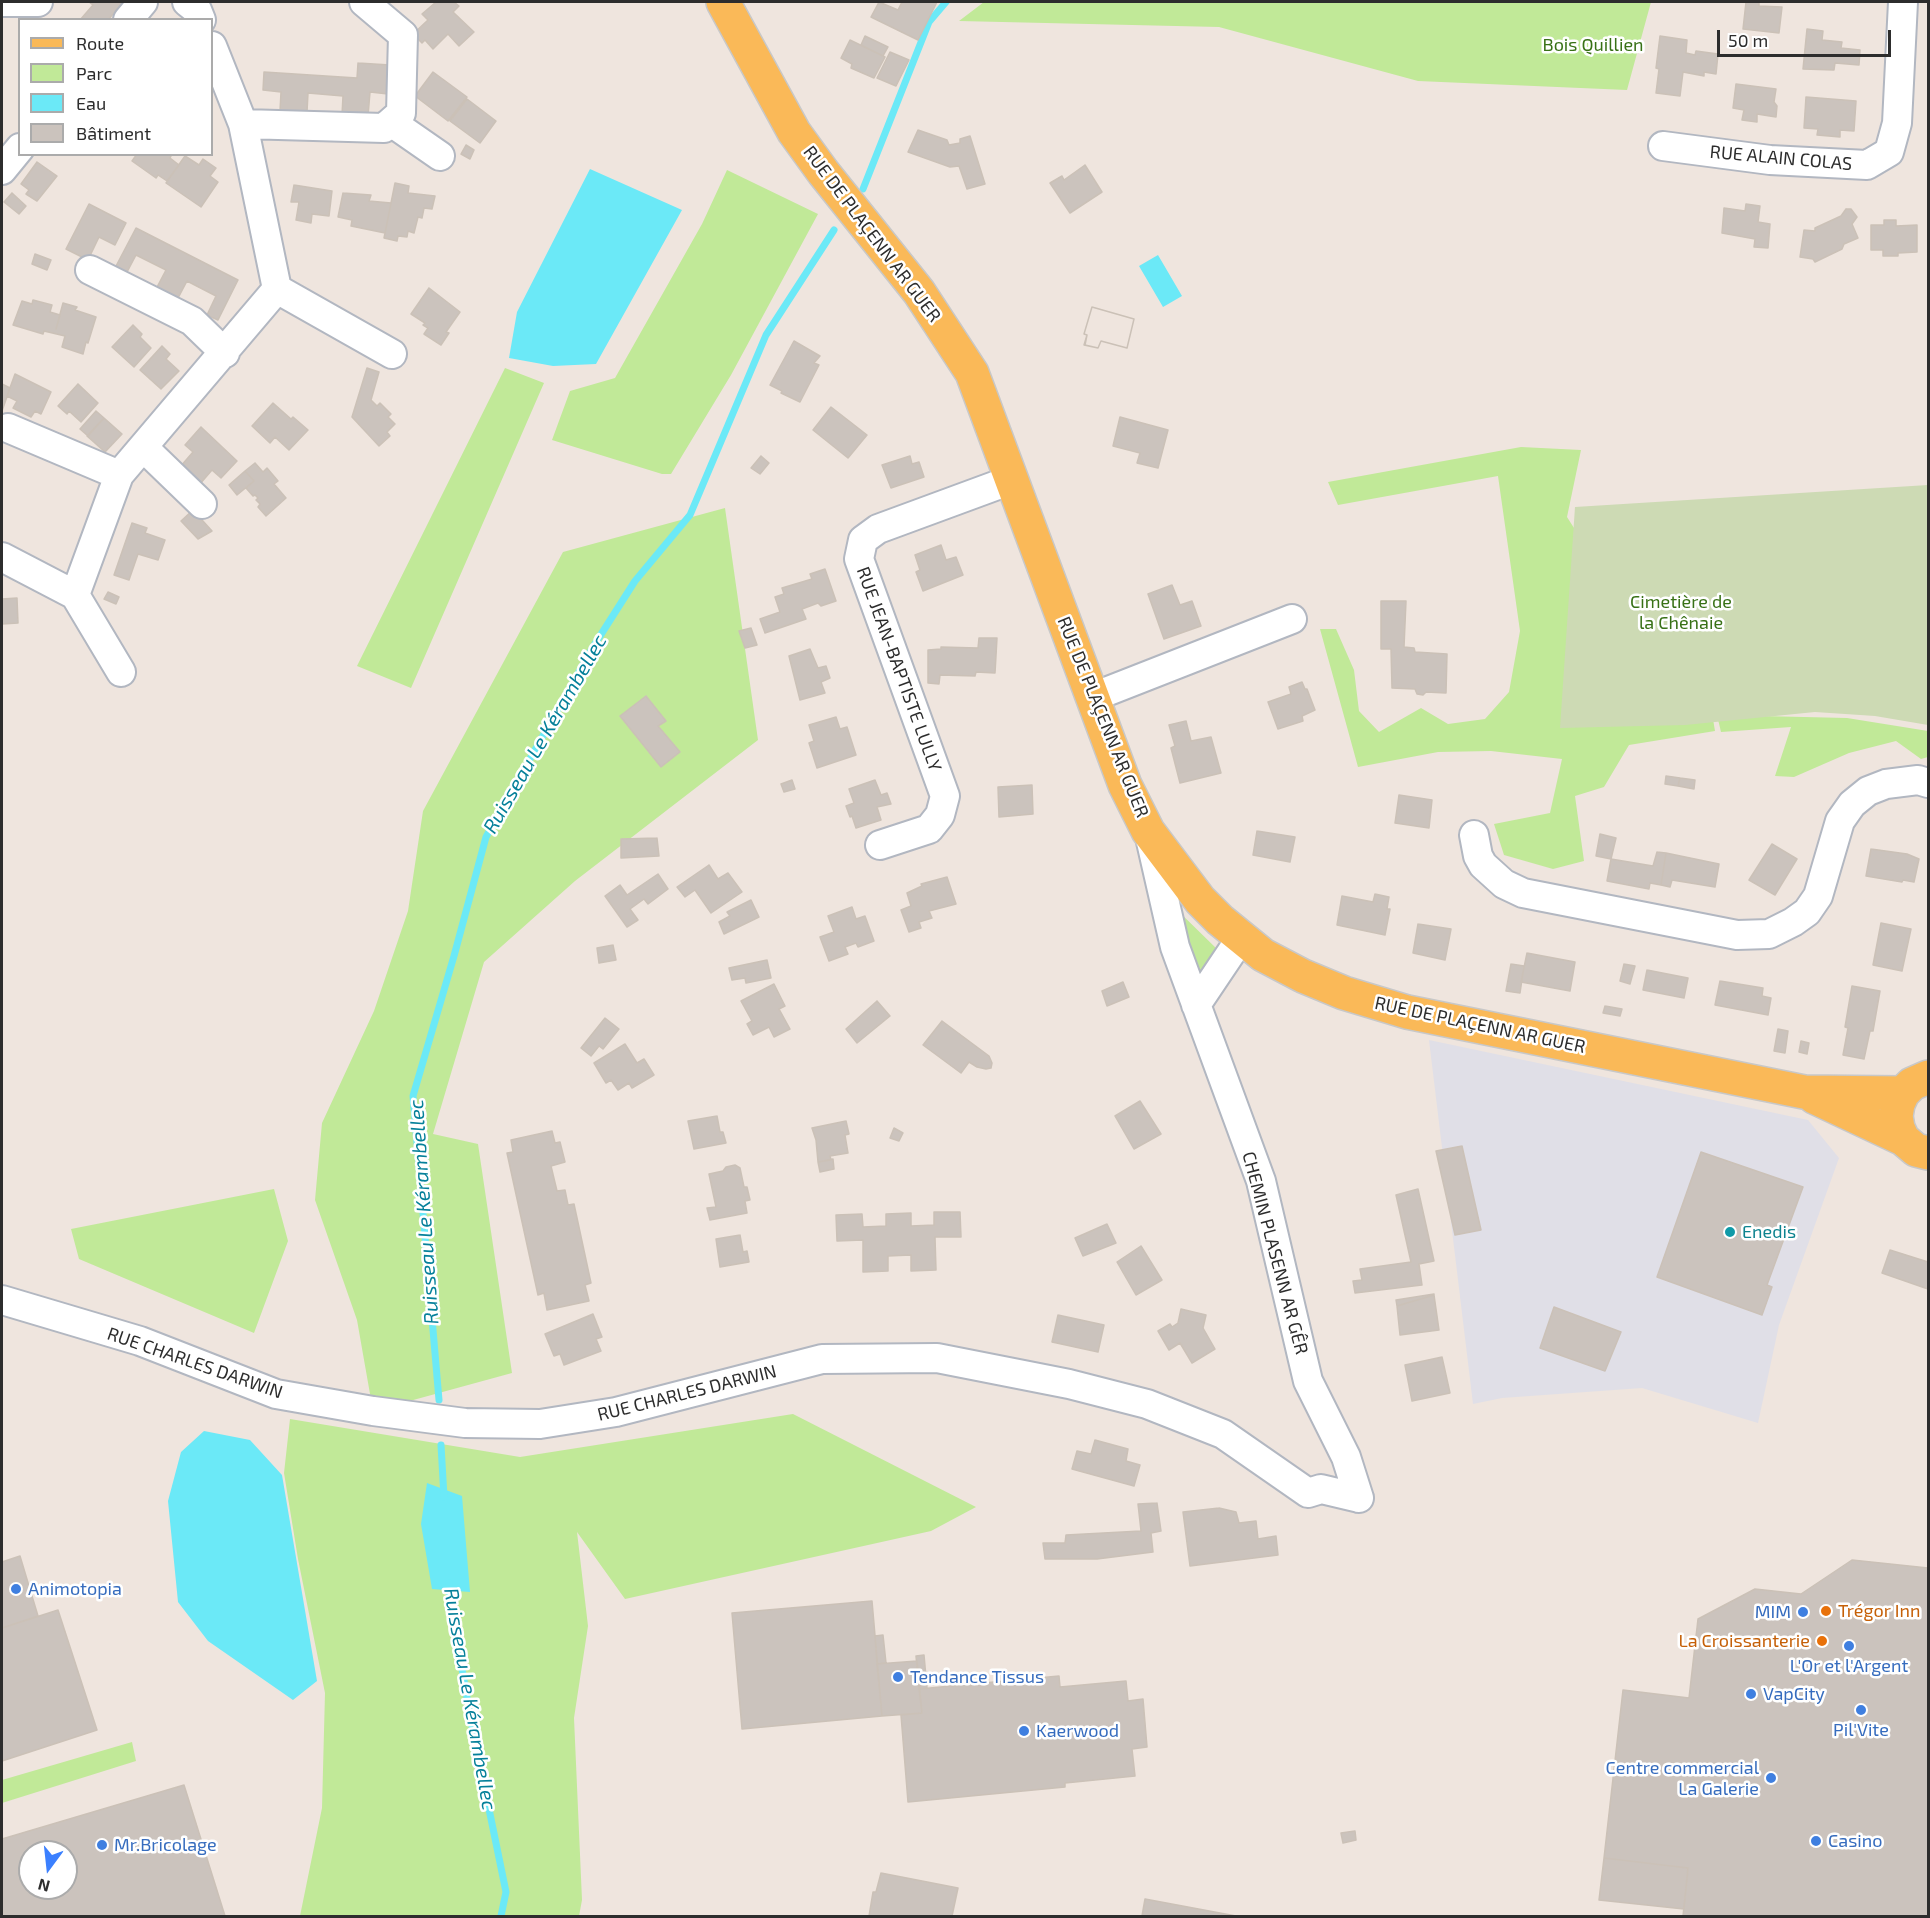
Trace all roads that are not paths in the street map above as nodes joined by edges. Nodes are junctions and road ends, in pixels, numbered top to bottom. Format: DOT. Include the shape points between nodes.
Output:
graph roads {
  1 [pos="2,2"];
  2 [pos="38,2"];
  3 [pos="143,2"];
  4 [pos="187,2"];
  5 [pos="364,2"];
  6 [pos="723,2"];
  7 [pos="1903,2"];
  8 [pos="130,18"];
  9 [pos="200,18"];
  10 [pos="213,49"];
  11 [pos="391,122"];
  12 [pos="243,124"];
  13 [pos="1663,146"];
  14 [pos="18,150"];
  15 [pos="440,156"];
  16 [pos="2,170"];
  17 [pos="90,270"];
  18 [pos="277,289"];
  19 [pos="225,353"];
  20 [pos="392,354"];
  21 [pos="8,428"];
  22 [pos="144,447"];
  23 [pos="119,475"];
  24 [pos="1011,480"];
  25 [pos="202,504"];
  26 [pos="2,557"];
  27 [pos="75,595"];
  28 [pos="1292,619"];
  29 [pos="121,672"];
  30 [pos="1093,697"];
  31 [pos="1929,783"];
  32 [pos="1148,831"];
  33 [pos="1474,835"];
  34 [pos="880,845"];
  35 [pos="1241,938"];
  36 [pos="1196,1005"];
  37 [pos="1921,1077"];
  38 [pos="1804,1092"];
  39 [pos="1916,1146"];
  40 [pos="2,1300"];
  41 [pos="1359,1498"];
  1 -- 2 [label="street"];
  3 -- 8 [label="street"];
  4 -- 9 [label="street"];
  5 -- 11 [label="street" via="402,35 401,113"];
  6 -- 24 [label="main road, RUE DE PLAÇENN AR GUER" via="794,132 919,292 972,373"];
  7 -- 13 [label="street, RUE ALAIN COLAS" via="1897,123 1889,152 1867,165 1770,160"];
  10 -- 12 [label="street"];
  11 -- 12 [label="street" via="384,128"];
  11 -- 15 [label="street"];
  12 -- 18 [label="street"];
  14 -- 16 [label="street"];
  17 -- 19 [label="street" via="192,321"];
  18 -- 19 [label="street"];
  18 -- 20 [label="street"];
  19 -- 22 [label="street"];
  21 -- 23 [label="street"];
  22 -- 23 [label="street"];
  22 -- 25 [label="street"];
  23 -- 27 [label="street"];
  24 -- 30 [label="main road, RUE DE PLAÇENN AR GUER"];
  24 -- 34 [label="street, RUE JEAN-BAPTISTE LULLY" via="878,529 863,540 860,559 945,796 940,815 929,829"];
  26 -- 27 [label="street"];
  27 -- 29 [label="street"];
  28 -- 30 [label="street"];
  30 -- 32 [label="main road, RUE DE PLAÇENN AR GUER" via="1125,785"];
  31 -- 33 [label="street" via="1918,780 1886,784 1852,804 1840,821 1818,896 1807,912 1769,934 1737,935 1523,893 1504,884 1483,864"];
  32 -- 35 [label="main road, RUE DE PLAÇENN AR GUER" via="1200,900"];
  32 -- 36 [label="street, CHEMIN PLASENN AR GÊR" via="1175,947"];
  35 -- 36 [label="street"];
  35 -- 38 [label="main road, RUE DE PLAÇENN AR GUER" via="1303,976 1344,993 1407,1011"];
  36 -- 41 [label="street, CHEMIN PLASENN AR GÊR" via="1261,1181 1308,1381 1346,1457"];
  37 -- 38 [label="main road, RUE DE PLAÇENN AR GUER"];
  37 -- 39 [label="main road" via="1898,1104 1896,1116 1898,1128"];
  38 -- 39 [label="main road, RUE DE PLAÇENN AR GUER"];
  40 -- 41 [label="street, RUE CHARLES DARWIN" via="140,1341 276,1394 465,1423 540,1424 616,1412 822,1359 937,1358 1147,1404 1223,1434 1308,1493 1321,1489"];
}
